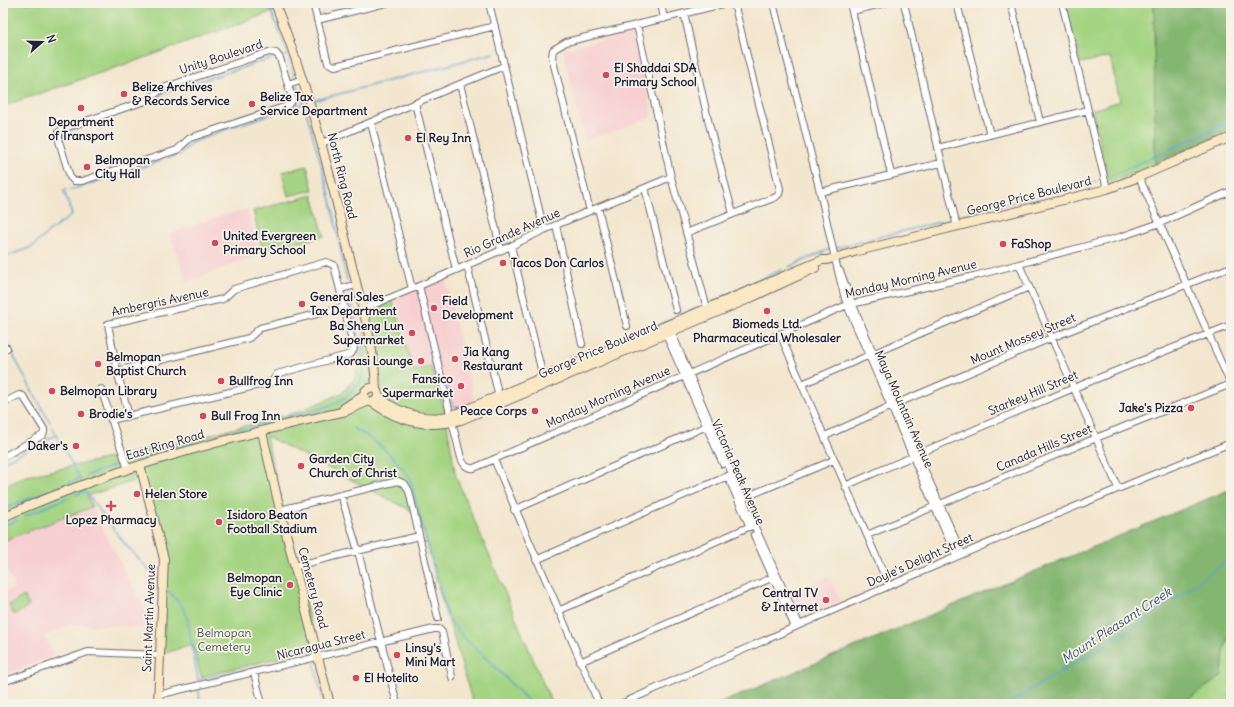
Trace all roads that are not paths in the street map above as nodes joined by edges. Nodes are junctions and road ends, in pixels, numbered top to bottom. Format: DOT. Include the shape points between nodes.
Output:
graph roads {
  1 [pos="288,3"];
  2 [pos="313,3"];
  3 [pos="386,3"];
  4 [pos="489,3"];
  5 [pos="661,3"];
  6 [pos="727,3"];
  7 [pos="734,3"];
  8 [pos="773,3"];
  9 [pos="850,3"];
  10 [pos="885,3"];
  11 [pos="904,3"];
  12 [pos="957,3"];
  13 [pos="1011,3"];
  14 [pos="1062,3"];
  15 [pos="713,4"];
  16 [pos="276,5"];
  17 [pos="852,11"];
  18 [pos="684,13"];
  19 [pos="664,19"];
  20 [pos="317,20"];
  21 [pos="637,25"];
  22 [pos="496,26"];
  23 [pos="504,66"];
  24 [pos="303,79"];
  25 [pos="288,84"];
  26 [pos="460,84"];
  27 [pos="415,103"];
  28 [pos="1088,110"];
  29 [pos="1040,122"];
  30 [pos="371,123"];
  31 [pos="990,135"];
  32 [pos="1231,137"];
  33 [pos="322,143"];
  34 [pos="938,148"];
  35 [pos="941,162"];
  36 [pos="891,174"];
  37 [pos="671,177"];
  38 [pos="1139,177"];
  39 [pos="645,188"];
  40 [pos="1107,189"];
  41 [pos="820,192"];
  42 [pos="1231,192"];
  43 [pos="598,208"];
  44 [pos="590,211"];
  45 [pos="733,214"];
  46 [pos="1160,223"];
  47 [pos="556,225"];
  48 [pos="956,227"];
  49 [pos="544,230"];
  50 [pos="686,233"];
  51 [pos="511,246"];
  52 [pos="501,250"];
  53 [pos="836,258"];
  54 [pos="1019,264"];
  55 [pos="467,265"];
  56 [pos="1231,267"];
  57 [pos="456,269"];
  58 [pos="1187,284"];
  59 [pos="356,285"];
  60 [pos="419,286"];
  61 [pos="1029,287"];
  62 [pos="340,289"];
  63 [pos="412,289"];
  64 [pos="849,304"];
  65 [pos="345,307"];
  66 [pos="363,309"];
  67 [pos="676,310"];
  68 [pos="708,312"];
  69 [pos="1231,325"];
  70 [pos="627,326"];
  71 [pos="667,329"];
  72 [pos="780,334"];
  73 [pos="1209,334"];
  74 [pos="1051,338"];
  75 [pos="582,344"];
  76 [pos="871,354"];
  77 [pos="373,360"];
  78 [pos="578,367"];
  79 [pos="117,370"];
  80 [pos="686,374"];
  81 [pos="543,377"];
  82 [pos="802,384"];
  83 [pos="1231,384"];
  84 [pos="1073,388"];
  85 [pos="101,389"];
  86 [pos="377,393"];
  87 [pos="368,397"];
  88 [pos="499,397"];
  89 [pos="3,403"];
  90 [pos="893,405"];
  91 [pos="129,416"];
  92 [pos="411,418"];
  93 [pos="452,419"];
  94 [pos="111,420"];
  95 [pos="708,425"];
  96 [pos="262,432"];
  97 [pos="825,436"];
  98 [pos="1096,438"];
  99 [pos="1231,443"];
  100 [pos="915,455"];
  101 [pos="3,457"];
  102 [pos="494,459"];
  103 [pos="834,460"];
  104 [pos="140,465"];
  105 [pos="128,469"];
  106 [pos="730,475"];
  107 [pos="845,486"];
  108 [pos="1118,488"];
  109 [pos="341,495"];
  110 [pos="741,499"];
  111 [pos="937,505"];
  112 [pos="280,510"];
  113 [pos="514,510"];
  114 [pos="3,517"];
  115 [pos="752,526"];
  116 [pos="867,535"];
  117 [pos="419,536"];
  118 [pos="358,552"];
  119 [pos="959,555"];
  120 [pos="536,560"];
  121 [pos="295,566"];
  122 [pos="775,577"];
  123 [pos="889,586"];
  124 [pos="558,611"];
  125 [pos="438,618"];
  126 [pos="797,626"];
  127 [pos="381,641"];
  128 [pos="160,655"];
  129 [pos="318,657"];
  130 [pos="580,662"];
  131 [pos="254,673"];
  132 [pos="452,677"];
  133 [pos="3,682"];
  134 [pos="158,695"];
  135 [pos="158,704"];
  136 [pos="262,704"];
  137 [pos="330,704"];
  138 [pos="397,704"];
  139 [pos="599,704"];
  140 [pos="621,704"];
  1 -- 16 [label="street"];
  2 -- 20 [label="street"];
  3 -- 20 [label="street"];
  4 -- 22 [label="street"];
  5 -- 19 [label="street"];
  6 -- 15 [label="street"];
  7 -- 45 [label="street" via="780,189 776,197"];
  8 -- 41 [label="street, Maya Mountain Avenue"];
  9 -- 17 [label="street"];
  10 -- 17 [label="street"];
  11 -- 34 [label="street"];
  12 -- 31 [label="street"];
  13 -- 29 [label="street"];
  14 -- 28 [label="street"];
  15 -- 18 [label="street"];
  16 -- 24 [label="main road, North Ring Road"];
  17 -- 36 [label="street"];
  18 -- 19 [label="street"];
  18 -- 45 [label="street" via="709,124"];
  19 -- 21 [label="street"];
  20 -- 22 [label="street" via="328,63 335,66"];
  21 -- 37 [label="street"];
  21 -- 44 [label="street" via="566,42 553,50 552,57"];
  22 -- 23 [label="street"];
  23 -- 26 [label="street"];
  23 -- 49 [label="street"];
  24 -- 25 [label="street"];
  24 -- 33 [label="main road, North Ring Road"];
  25 -- 25 [label="street, Unity Boulevard" via="292,101 287,106 190,138 177,150 82,182 74,181 70,177 59,141 59,132 65,127 148,100 163,88 269,52 278,55"];
  26 -- 27 [label="street"];
  26 -- 52 [label="street"];
  27 -- 30 [label="street"];
  27 -- 57 [label="street"];
  28 -- 29 [label="street"];
  28 -- 40 [label="street"];
  29 -- 31 [label="street"];
  30 -- 33 [label="street"];
  30 -- 63 [label="street"];
  31 -- 34 [label="street"];
  32 -- 38 [label="main road, George Price Boulevard"];
  33 -- 59 [label="main road, North Ring Road"];
  34 -- 35 [label="street"];
  35 -- 36 [label="street"];
  35 -- 48 [label="street"];
  36 -- 41 [label="street"];
  37 -- 39 [label="street, Rio Grande Avenue"];
  37 -- 50 [label="street"];
  38 -- 40 [label="main road, George Price Boulevard"];
  38 -- 46 [label="street"];
  39 -- 43 [label="street, Rio Grande Avenue"];
  39 -- 67 [label="street"];
  40 -- 48 [label="main road, George Price Boulevard"];
  41 -- 53 [label="street, Maya Mountain Avenue"];
  42 -- 46 [label="street, Monday Morning Avenue"];
  43 -- 44 [label="street, Rio Grande Avenue"];
  43 -- 70 [label="street"];
  44 -- 47 [label="street, Rio Grande Avenue"];
  45 -- 50 [label="street"];
  46 -- 54 [label="street, Monday Morning Avenue" via="1120,237"];
  46 -- 58 [label="street"];
  47 -- 49 [label="street, Rio Grande Avenue"];
  47 -- 75 [label="street"];
  48 -- 53 [label="main road, George Price Boulevard"];
  49 -- 51 [label="street, Rio Grande Avenue"];
  50 -- 68 [label="street"];
  51 -- 52 [label="street, Rio Grande Avenue"];
  51 -- 81 [label="street"];
  52 -- 55 [label="street, Rio Grande Avenue"];
  53 -- 64 [label="street, Maya Mountain Avenue" via="837,273"];
  53 -- 68 [label="main road, George Price Boulevard" via="822,260"];
  54 -- 61 [label="street"];
  54 -- 64 [label="street, Monday Morning Avenue"];
  55 -- 57 [label="street, Rio Grande Avenue"];
  55 -- 88 [label="street"];
  56 -- 58 [label="street, Mount Mossey Street"];
  57 -- 60 [label="street, Rio Grande Avenue"];
  58 -- 73 [label="street"];
  58 -- 74 [label="street, Mount Mossey Street"];
  59 -- 62 [label="street"];
  59 -- 66 [label="main road, North Ring Road"];
  60 -- 63 [label="street, Rio Grande Avenue"];
  60 -- 93 [label="street"];
  61 -- 74 [label="street"];
  61 -- 76 [label="street"];
  62 -- 65 [label="street"];
  62 -- 79 [label="street, Ambergris Avenue" via="334,265 326,262 234,289 223,299 108,324"];
  63 -- 66 [label="street, Rio Grande Avenue"];
  64 -- 72 [label="street, Monday Morning Avenue"];
  64 -- 76 [label="street, Maya Mountain Avenue"];
  65 -- 79 [label="street" via="260,328 249,338"];
  65 -- 91 [label="street" via="354,349 352,354 277,374 272,382"];
  66 -- 77 [label="main road, North Ring Road"];
  68 -- 71 [label="main road, George Price Boulevard"];
  69 -- 73 [label="street, Starkey Hill Street"];
  71 -- 78 [label="main road, George Price Boulevard"];
  71 -- 80 [label="street, Victoria Peak Avenue"];
  72 -- 80 [label="street, Monday Morning Avenue"];
  72 -- 82 [label="street"];
  73 -- 83 [label="street"];
  73 -- 84 [label="street, Starkey Hill Street"];
  74 -- 84 [label="street"];
  74 -- 90 [label="street, Mount Mossey Street"];
  76 -- 82 [label="street"];
  76 -- 90 [label="street, Maya Mountain Avenue"];
  77 -- 86 [label="main road, North Ring Road"];
  77 -- 87 [label="main road, North Ring Road"];
  78 -- 88 [label="main road, George Price Boulevard"];
  78 -- 93 [label="main road, George Price Boulevard" via="469,418"];
  79 -- 91 [label="street, Ambergris Avenue"];
  80 -- 95 [label="street, Victoria Peak Avenue"];
  80 -- 102 [label="street, Monday Morning Avenue"];
  82 -- 97 [label="street"];
  83 -- 98 [label="street, Canada Hills Street"];
  84 -- 98 [label="street"];
  84 -- 100 [label="street, Starkey Hill Street"];
  85 -- 94 [label="street"];
  86 -- 87 [label="main road" via="377,400"];
  86 -- 87 [label="main road" via="372,388"];
  86 -- 92 [label="main road, George Price Boulevard"];
  87 -- 92 [label="main road, George Price Boulevard" via="389,413"];
  87 -- 96 [label="main road, East Ring Road" via="339,412"];
  88 -- 93 [label="main road, George Price Boulevard"];
  89 -- 101 [label="street" via="19,395 23,396 44,428 42,435"];
  90 -- 97 [label="street, Mount Mossey Street"];
  90 -- 100 [label="street, Maya Mountain Avenue"];
  91 -- 94 [label="street"];
  92 -- 93 [label="main road, George Price Boulevard"];
  93 -- 102 [label="street, Monday Morning Avenue" via="463,464 474,468"];
  94 -- 105 [label="street"];
  95 -- 106 [label="street, Victoria Peak Avenue"];
  95 -- 113 [label="street"];
  96 -- 104 [label="main road, East Ring Road"];
  96 -- 112 [label="main road, Cemetery Road"];
  97 -- 103 [label="street"];
  98 -- 108 [label="street"];
  98 -- 111 [label="street, Canada Hills Street"];
  99 -- 108 [label="street, Doyle's Delight Street"];
  100 -- 107 [label="street, Starkey Hill Street"];
  100 -- 111 [label="street, Maya Mountain Avenue"];
  102 -- 113 [label="street"];
  103 -- 107 [label="street"];
  103 -- 110 [label="street"];
  104 -- 105 [label="main road, East Ring Road"];
  104 -- 128 [label="main road, Saint Martin Avenue" via="164,559"];
  105 -- 114 [label="main road, East Ring Road"];
  106 -- 110 [label="street, Victoria Peak Avenue"];
  106 -- 120 [label="street"];
  107 -- 116 [label="street"];
  108 -- 119 [label="street, Doyle's Delight Street"];
  109 -- 112 [label="street"];
  109 -- 117 [label="street" via="398,480 405,484 409,491"];
  109 -- 118 [label="street"];
  110 -- 115 [label="street, Victoria Peak Avenue"];
  111 -- 116 [label="street, Canada Hills Street"];
  111 -- 119 [label="street, Maya Mountain Avenue"];
  112 -- 121 [label="main road, Cemetery Road"];
  113 -- 120 [label="street"];
  115 -- 122 [label="street, Victoria Peak Avenue"];
  115 -- 124 [label="street"];
  116 -- 123 [label="street"];
  117 -- 118 [label="street"];
  117 -- 125 [label="street"];
  118 -- 121 [label="street"];
  118 -- 127 [label="street"];
  119 -- 123 [label="street, Doyle's Delight Street"];
  120 -- 124 [label="street"];
  121 -- 129 [label="main road, Cemetery Road"];
  122 -- 126 [label="street, Victoria Peak Avenue"];
  122 -- 130 [label="street"];
  123 -- 126 [label="street, Doyle's Delight Street"];
  124 -- 130 [label="street"];
  126 -- 140 [label="street, Doyle's Delight Street"];
  127 -- 129 [label="street, Nicaragua Street"];
  127 -- 132 [label="street, Nicaragua Street" via="439,629 442,632"];
  127 -- 138 [label="street"];
  128 -- 133 [label="street" via="88,652"];
  128 -- 134 [label="main road, Saint Martin Avenue"];
  129 -- 131 [label="street, Nicaragua Street"];
  129 -- 137 [label="main road, Cemetery Road"];
  130 -- 139 [label="street"];
  131 -- 134 [label="street, Nicaragua Street"];
  131 -- 136 [label="street"];
  134 -- 135 [label="main road, Saint Martin Avenue"];
}
